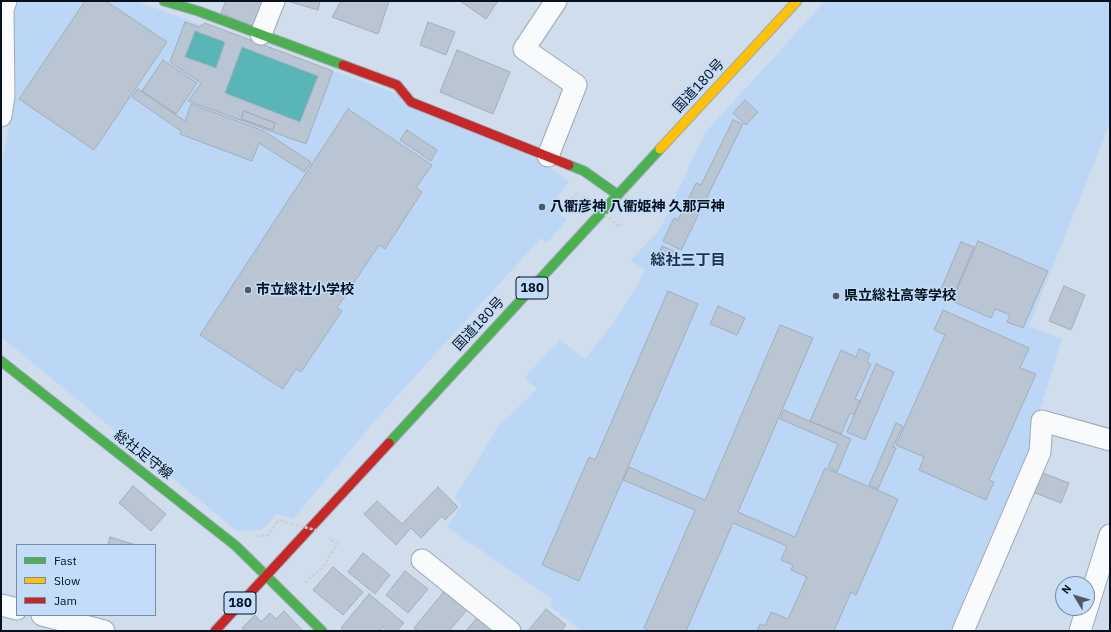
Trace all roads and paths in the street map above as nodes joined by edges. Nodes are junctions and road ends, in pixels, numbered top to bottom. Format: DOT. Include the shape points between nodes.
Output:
graph roads {
  1 [pos="6,1"];
  2 [pos="164,1"];
  3 [pos="274,1"];
  4 [pos="556,1"];
  5 [pos="796,1"];
  6 [pos="261,34"];
  7 [pos="1,116"];
  8 [pos="548,156"];
  9 [pos="580,189"];
  10 [pos="618,195"];
  11 [pos="583,198"];
  12 [pos="575,206"];
  13 [pos="622,224"];
  14 [pos="1,361"];
  15 [pos="1110,440"];
  16 [pos="319,531"];
  17 [pos="266,535"];
  18 [pos="1110,536"];
  19 [pos="335,542"];
  20 [pos="422,560"];
  21 [pos="266,575"];
  22 [pos="304,584"];
  23 [pos="1,604"];
  24 [pos="16,609"];
  25 [pos="46,616"];
  26 [pos="104,631"];
  27 [pos="215,631"];
  28 [pos="322,631"];
  29 [pos="510,631"];
  30 [pos="963,631"];
  31 [pos="1080,631"];
  1 -- 7 [label="street" via="3,9 4,96"];
  2 -- 6 [label="main road"];
  3 -- 6 [label="street"];
  4 -- 8 [label="street" via="524,49 576,85"];
  5 -- 10 [label="main road, 国道180号 / 180"];
  6 -- 8 [label="main road" via="397,85 411,102"];
  8 -- 10 [label="main road" via="584,171"];
  9 -- 12 [label="path" via="567,204 573,209"];
  10 -- 21 [label="main road, 国道180号 / 180"];
  11 -- 13 [label="path, bridge" via="584,196 619,227"];
  14 -- 21 [label="main road, 総社足守線" via="236,546"];
  15 -- 30 [label="street" via="1042,421 1040,452"];
  16 -- 17 [label="path, bridge" via="278,520"];
  18 -- 31 [label="street"];
  19 -- 22 [label="path" via="337,544 324,566"];
  20 -- 29 [label="street"];
  21 -- 27 [label="main road, 国道180号 / 180"];
  21 -- 28 [label="main road, 総社足守線"];
  23 -- 24 [label="street"];
  25 -- 26 [label="street"];
}
